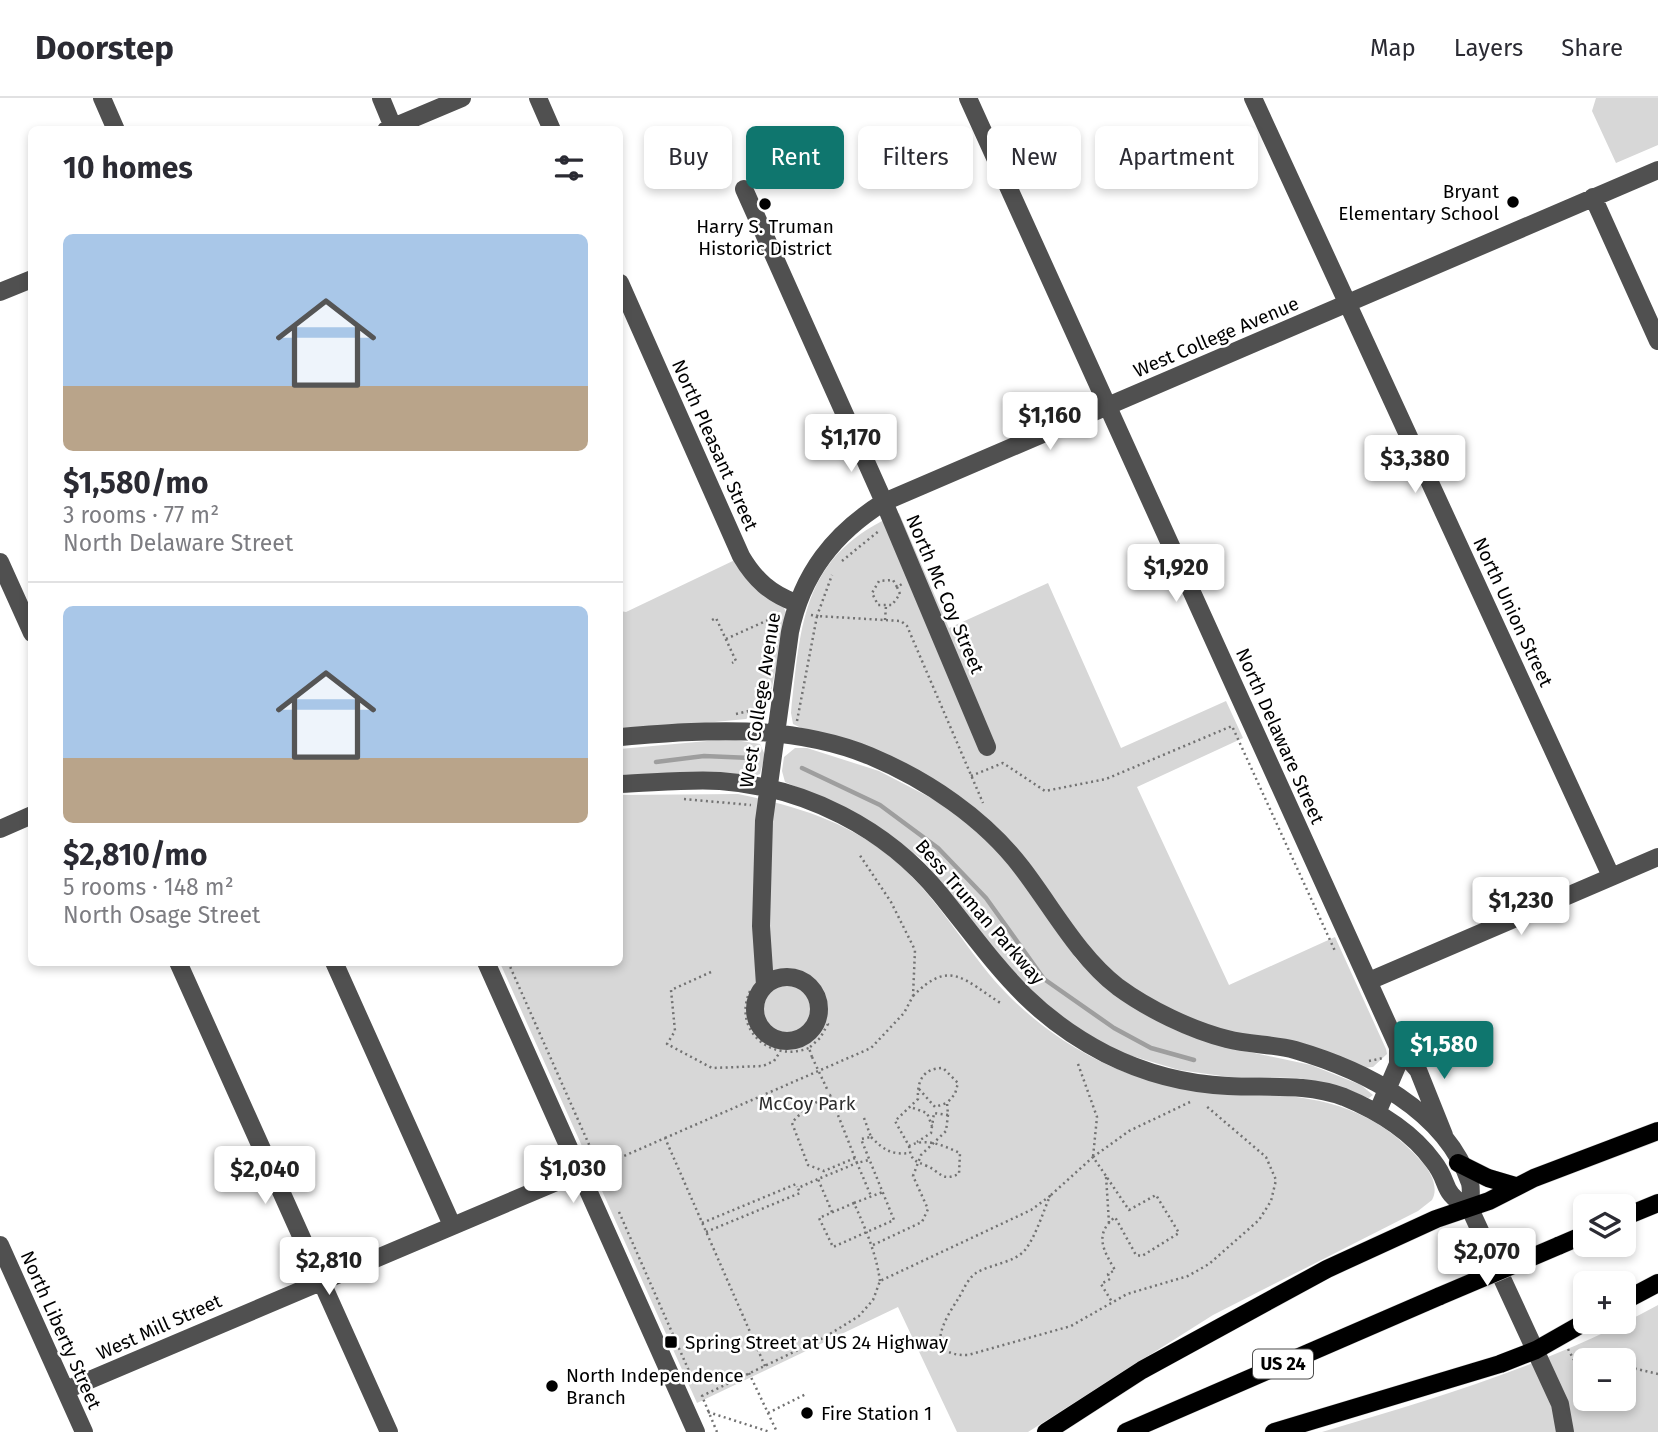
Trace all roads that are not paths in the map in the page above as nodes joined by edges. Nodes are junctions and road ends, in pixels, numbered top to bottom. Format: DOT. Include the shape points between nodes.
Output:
graph roads {
  1 [pos="102,98"];
  2 [pos="381,98"];
  3 [pos="461,98"];
  4 [pos="538,98"];
  5 [pos="968,98"];
  6 [pos="1253,98"];
  7 [pos="114,126"];
  8 [pos="397,126"];
  9 [pos="400,126"];
  10 [pos="550,126"];
  11 [pos="1658,170"];
  12 [pos="744,189"];
  13 [pos="1594,197"];
  14 [pos="28,281"];
  15 [pos="623,290"];
  16 [pos="0,292"];
  17 [pos="1348,303"];
  18 [pos="1658,341"];
  19 [pos="1107,406"];
  20 [pos="884,502"];
  21 [pos="0,562"];
  22 [pos="795,610"];
  23 [pos="28,624"];
  24 [pos="777,724"];
  25 [pos="623,737"];
  26 [pos="987,747"];
  27 [pos="623,784"];
  28 [pos="768,788"];
  29 [pos="28,817"];
  30 [pos="0,829"];
  31 [pos="1658,857"];
  32 [pos="1611,876"];
  33 [pos="180,966"];
  34 [pos="336,966"];
  35 [pos="488,966"];
  36 [pos="1369,981"];
  37 [pos="759,985"];
  38 [pos="1391,1052"];
  39 [pos="1389,1090"];
  40 [pos="1377,1113"];
  41 [pos="1658,1131"];
  42 [pos="1446,1141"];
  43 [pos="1458,1163"];
  44 [pos="580,1172"];
  45 [pos="1515,1186"];
  46 [pos="1658,1203"];
  47 [pos="1470,1209"];
  48 [pos="1636,1212"];
  49 [pos="452,1225"];
  50 [pos="1573,1240"];
  51 [pos="0,1245"];
  52 [pos="320,1280"];
  53 [pos="1658,1283"];
  54 [pos="1636,1295"];
  55 [pos="1573,1329"];
  56 [pos="1536,1350"];
  57 [pos="66,1390"];
  58 [pos="84,1432"];
  59 [pos="389,1432"];
  60 [pos="696,1432"];
  61 [pos="1046,1432"];
  62 [pos="1126,1432"];
  63 [pos="1274,1432"];
  64 [pos="1565,1432"];
  1 -- 7 [label="street"];
  2 -- 8 [label="street"];
  3 -- 9 [label="street"];
  4 -- 10 [label="street"];
  5 -- 19 [label="street, North Delaware Street"];
  6 -- 17 [label="street, North Union Street"];
  11 -- 13 [label="street, West College Avenue"];
  12 -- 20 [label="street, North Mc Coy Street"];
  13 -- 17 [label="street, West College Avenue"];
  13 -- 18 [label="street"];
  14 -- 16 [label="street"];
  15 -- 22 [label="street, North Pleasant Street" via="741,556 760,582"];
  17 -- 19 [label="street, West College Avenue"];
  17 -- 32 [label="street, North Union Street"];
  19 -- 20 [label="street, West College Avenue"];
  19 -- 36 [label="street, North Delaware Street"];
  20 -- 22 [label="street, West College Avenue" via="857,519 825,551"];
  20 -- 26 [label="street, North Mc Coy Street"];
  21 -- 23 [label="street"];
  22 -- 24 [label="street, West College Avenue"];
  24 -- 25 [label="street"];
  24 -- 28 [label="street, West College Avenue"];
  24 -- 39 [label="street" via="868,755 951,801 1020,865 1092,963 1147,1006 1225,1039 1292,1049 1334,1063"];
  27 -- 28 [label="street, Bess Truman Parkway" via="720,781"];
  28 -- 37 [label="street, West College Avenue"];
  28 -- 40 [label="street, Bess Truman Parkway" via="835,810 891,844 939,892 1018,992 1064,1029 1107,1054 1152,1073 1191,1082 1296,1087 1341,1096"];
  29 -- 30 [label="street"];
  31 -- 32 [label="street"];
  32 -- 36 [label="street"];
  33 -- 52 [label="street"];
  34 -- 49 [label="street"];
  35 -- 44 [label="street"];
  36 -- 38 [label="street, North Delaware Street"];
  37 -- 37 [label="street" via="755,1014 765,1033 785,1041 805,1036 818,1019 818,998 805,982 785,977"];
  38 -- 39 [label="street" via="1398,1064"];
  38 -- 42 [label="street, North Delaware Street" via="1418,1070"];
  39 -- 40 [label="street"];
  39 -- 42 [label="street" via="1419,1112"];
  40 -- 47 [label="street, Bess Truman Parkway" via="1410,1135 1435,1163 1450,1197"];
  41 -- 45 [label="main road"];
  42 -- 43 [label="street"];
  43 -- 45 [label="main road"];
  43 -- 47 [label="street" via="1471,1184"];
  44 -- 49 [label="street, West Mill Street"];
  44 -- 60 [label="street"];
  45 -- 47 [label="main road"];
  46 -- 48 [label="main road"];
  47 -- 56 [label="street"];
  47 -- 61 [label="main road" via="1414,1229 1285,1290 1142,1370"];
  49 -- 52 [label="street, West Mill Street"];
  50 -- 62 [label="main road, US 24, bridge"];
  51 -- 57 [label="street, North Liberty Street"];
  52 -- 57 [label="street, West Mill Street"];
  52 -- 59 [label="street"];
  53 -- 54 [label="main road"];
  55 -- 56 [label="main road"];
  56 -- 63 [label="main road"];
  56 -- 64 [label="street" via="1560,1404"];
  57 -- 58 [label="street, North Liberty Street"];
}
